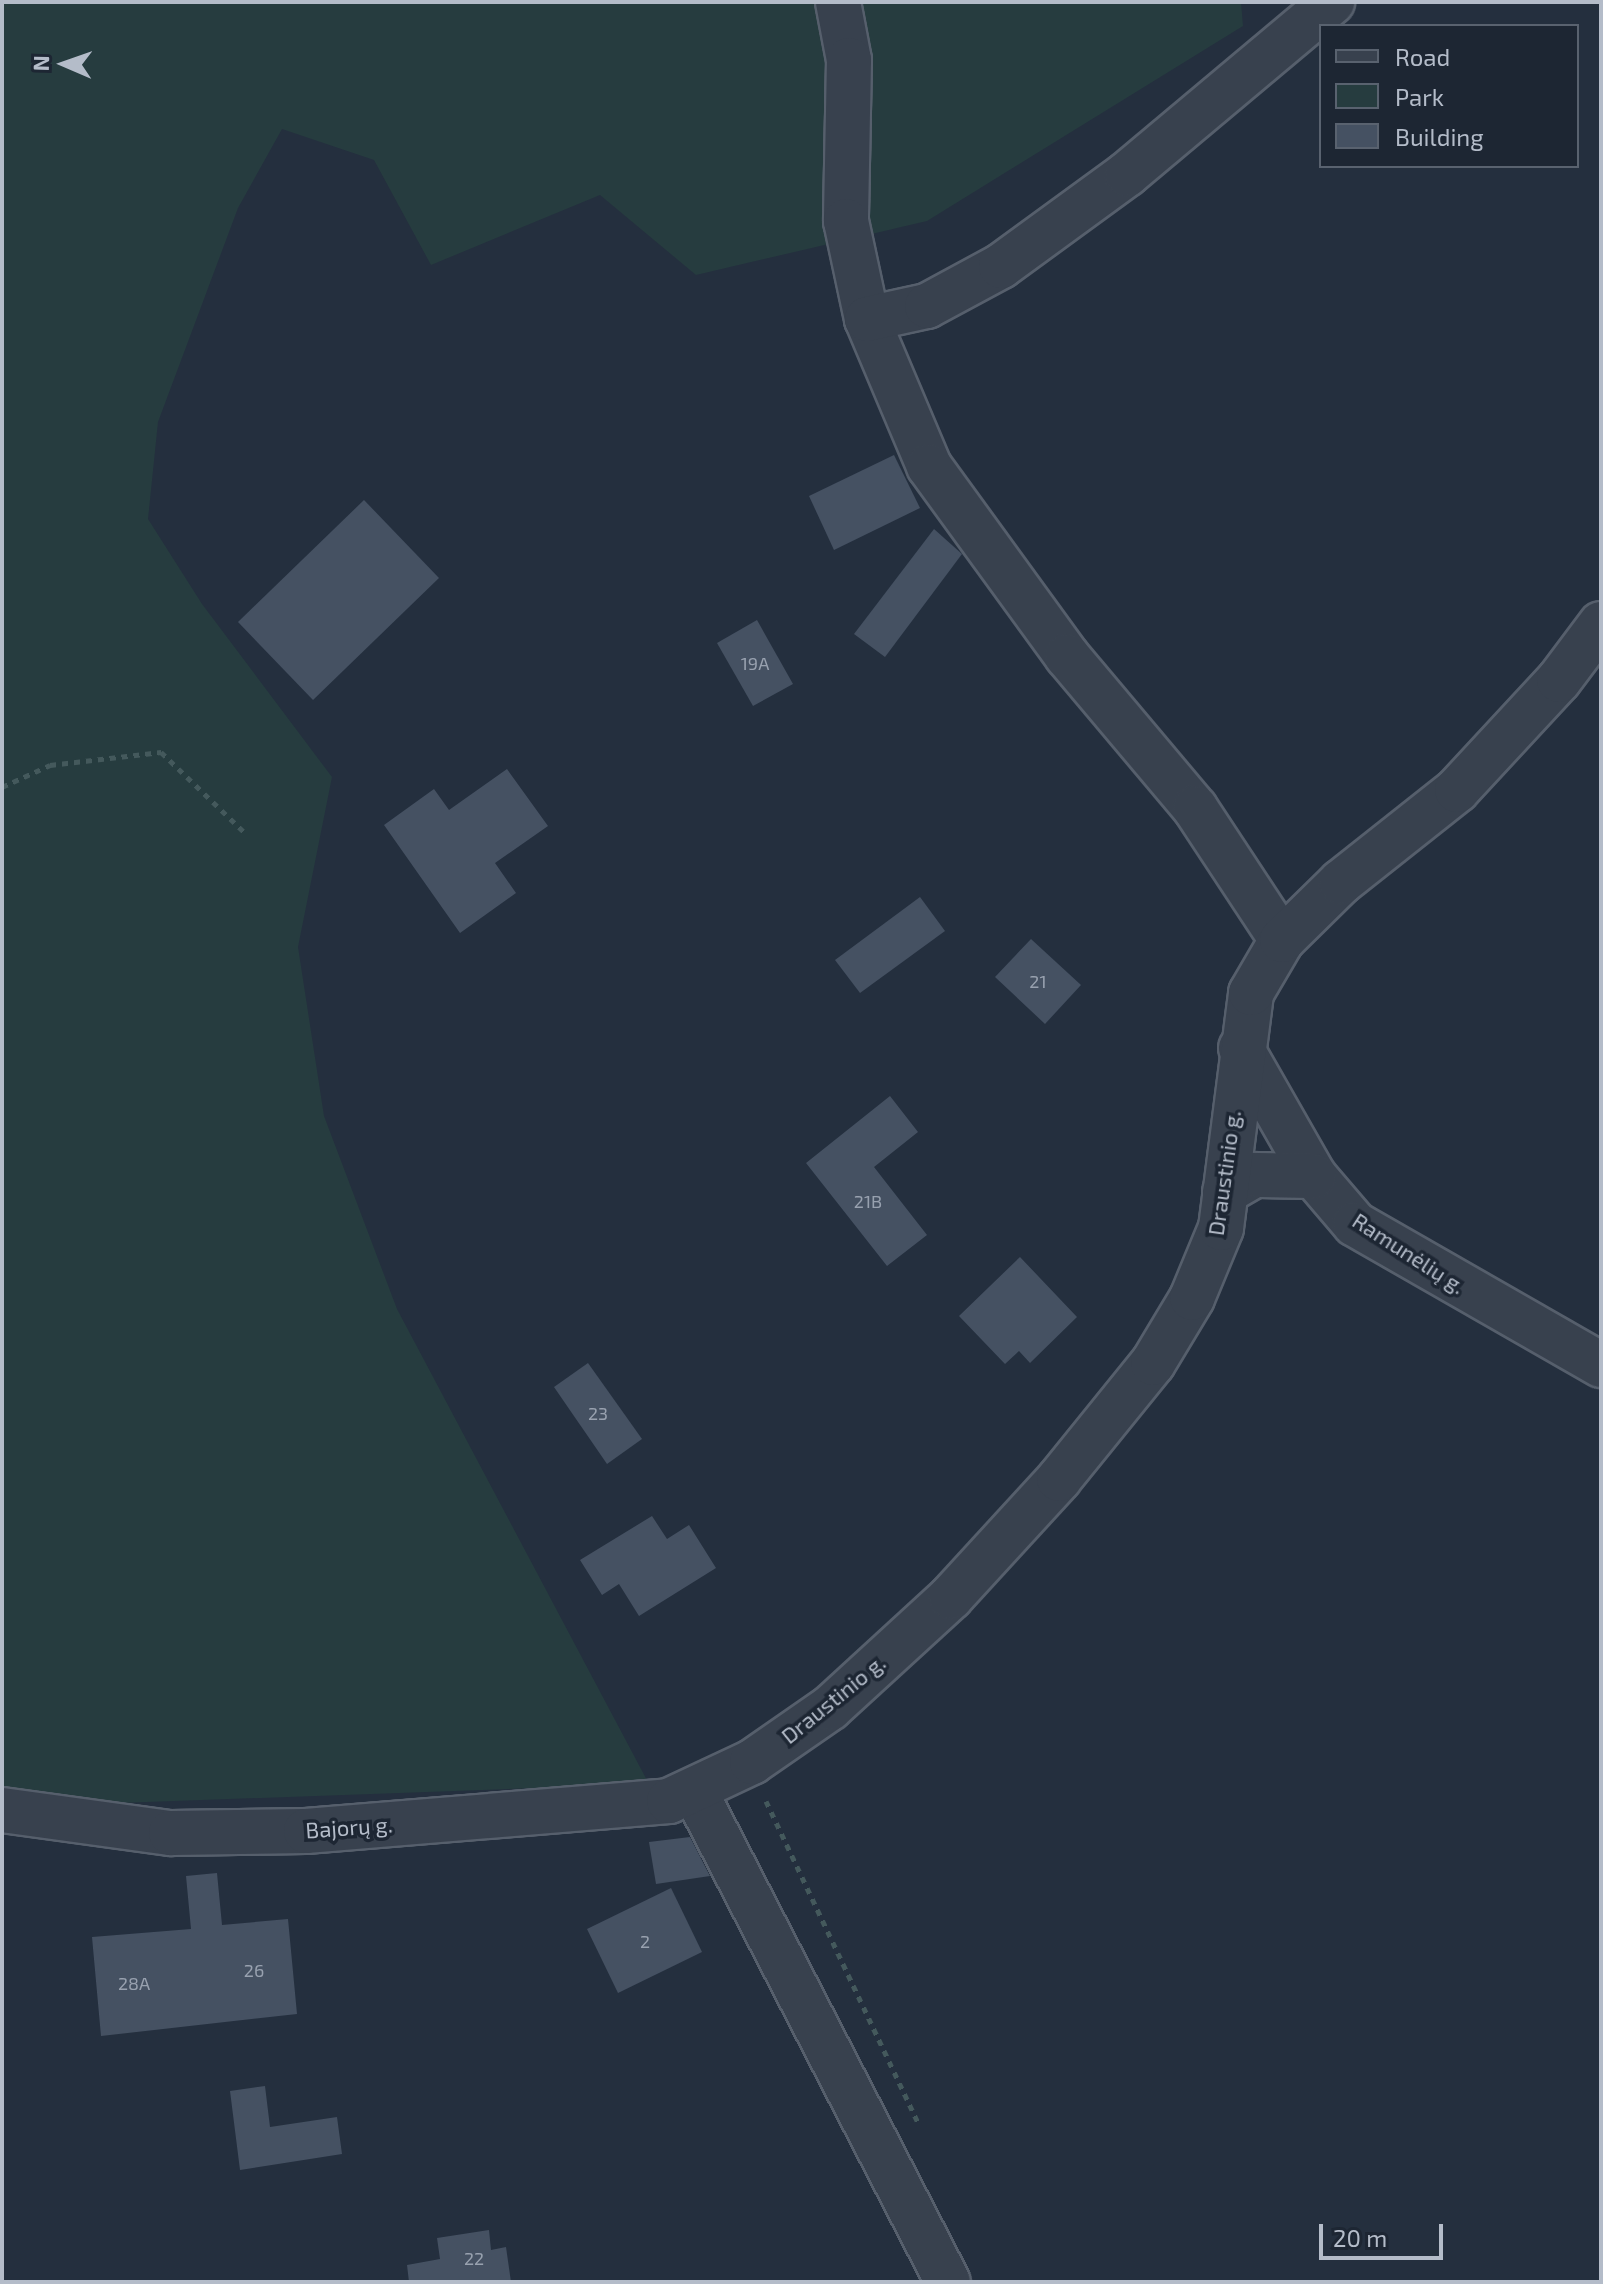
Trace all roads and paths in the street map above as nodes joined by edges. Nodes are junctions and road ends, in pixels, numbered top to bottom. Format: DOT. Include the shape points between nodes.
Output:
graph roads {
  1 [pos="838,2"];
  2 [pos="1332,2"];
  3 [pos="867,319"];
  4 [pos="1601,624"];
  5 [pos="2,787"];
  6 [pos="244,832"];
  7 [pos="1282,940"];
  8 [pos="1241,1048"];
  9 [pos="1314,1176"];
  10 [pos="1225,1192"];
  11 [pos="1601,1365"];
  12 [pos="752,1762"];
  13 [pos="696,1794"];
  14 [pos="2,1810"];
  15 [pos="927,2140"];
  16 [pos="948,2282"];
  1 -- 3 [label="street" via="849,60 846,221"];
  2 -- 3 [label="street" via="1127,174 1001,266 927,306"];
  3 -- 7 [label="street" via="929,466 1067,656 1195,808"];
  4 -- 7 [label="street, Draustinio g." via="1559,680 1457,790 1341,882"];
  5 -- 6 [label="path" via="50,765 161,752"];
  7 -- 8 [label="street, Draustinio g." via="1251,993"];
  8 -- 9 [label="street, Ramunėlių g."];
  8 -- 10 [label="street, Draustinio g."];
  9 -- 10 [label="street" via="1255,1175"];
  9 -- 11 [label="street, Ramunėlių g." via="1355,1224"];
  10 -- 12 [label="street, Draustinio g." via="1221,1228 1192,1298 1153,1363 1059,1479 940,1607 830,1708"];
  12 -- 13 [label="street, Draustinio g."];
  12 -- 15 [label="path" via="774,1828"];
  13 -- 14 [label="street, Bajorų g." via="638,1804 306,1831 171,1833"];
  13 -- 16 [label="street"];
}
